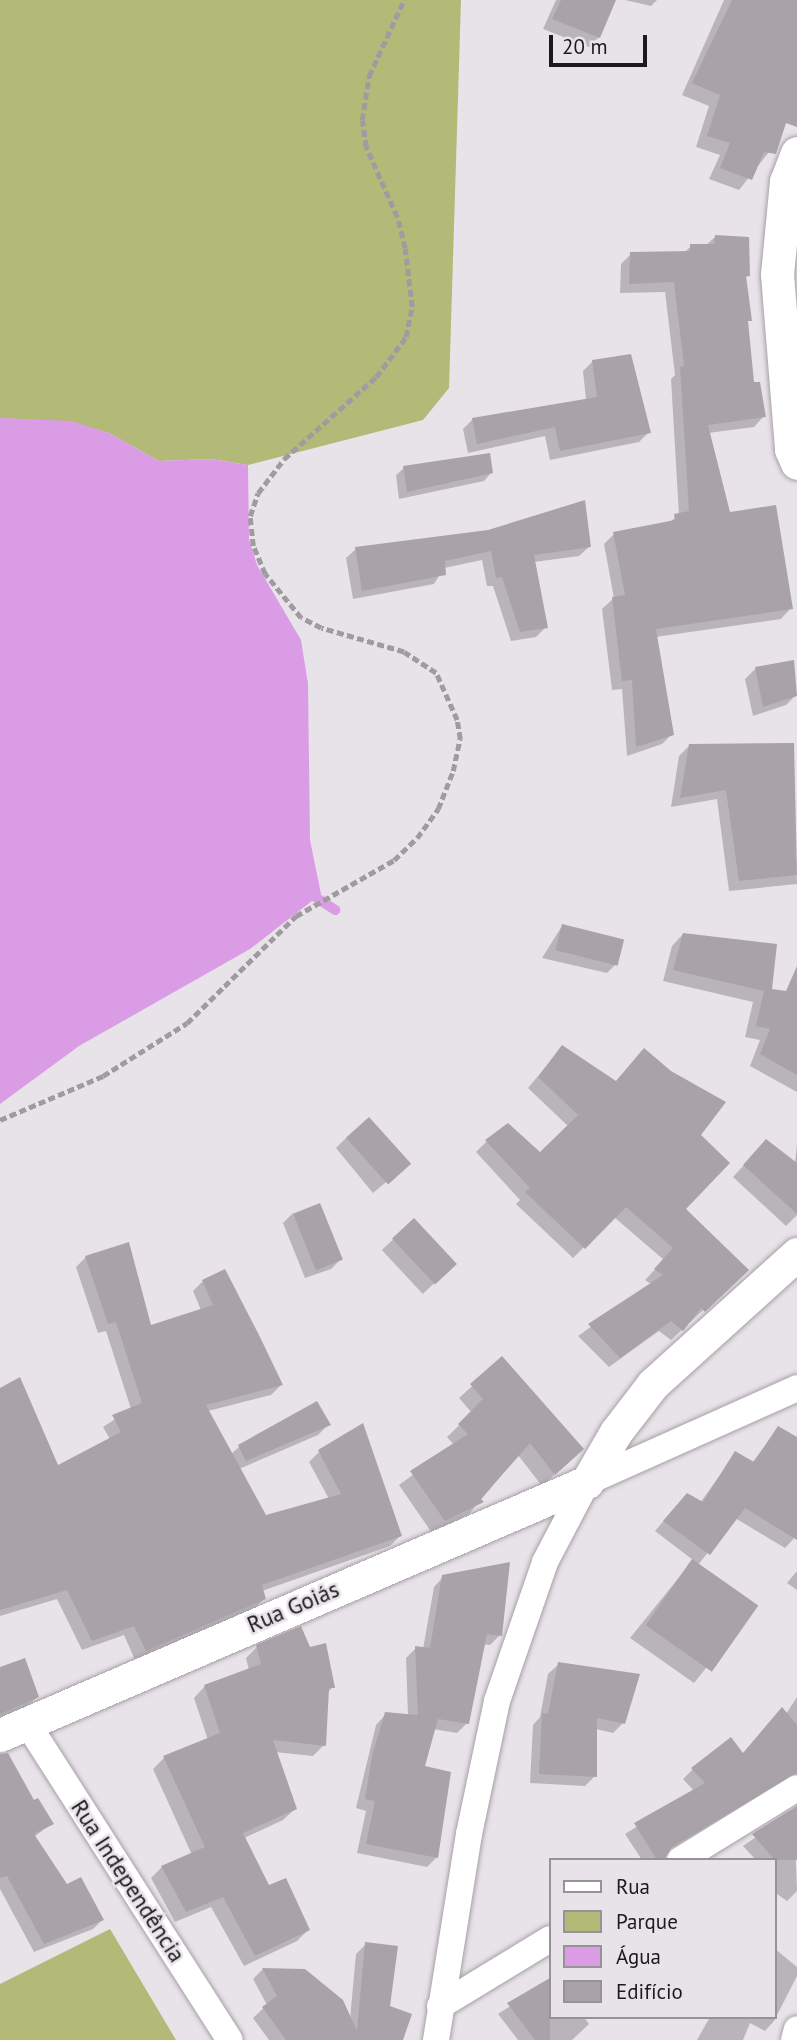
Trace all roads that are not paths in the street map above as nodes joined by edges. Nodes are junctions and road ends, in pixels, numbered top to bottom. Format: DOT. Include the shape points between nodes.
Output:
graph roads {
  1 [pos="797,153"];
  2 [pos="797,463"];
  3 [pos="797,1254"];
  4 [pos="797,1388"];
  5 [pos="587,1482"];
  6 [pos="13,1729"];
  7 [pos="797,1788"];
  8 [pos="683,1858"];
  9 [pos="548,1940"];
  10 [pos="440,2006"];
  11 [pos="797,2029"];
  12 [pos="230,2040"];
  13 [pos="436,2040"];
  14 [pos="794,2040"];
  1 -- 2 [label="street" via="786,181 777,274 791,449"];
  3 -- 5 [label="street" via="653,1384 616,1432"];
  4 -- 5 [label="street"];
  5 -- 6 [label="street, Rua Goiás"];
  5 -- 10 [label="street" via="545,1562 497,1701"];
  6 -- 12 [label="street, Rua Independência"];
  7 -- 8 [label="street"];
  9 -- 10 [label="street"];
  10 -- 13 [label="street"];
  11 -- 14 [label="street"];
}
